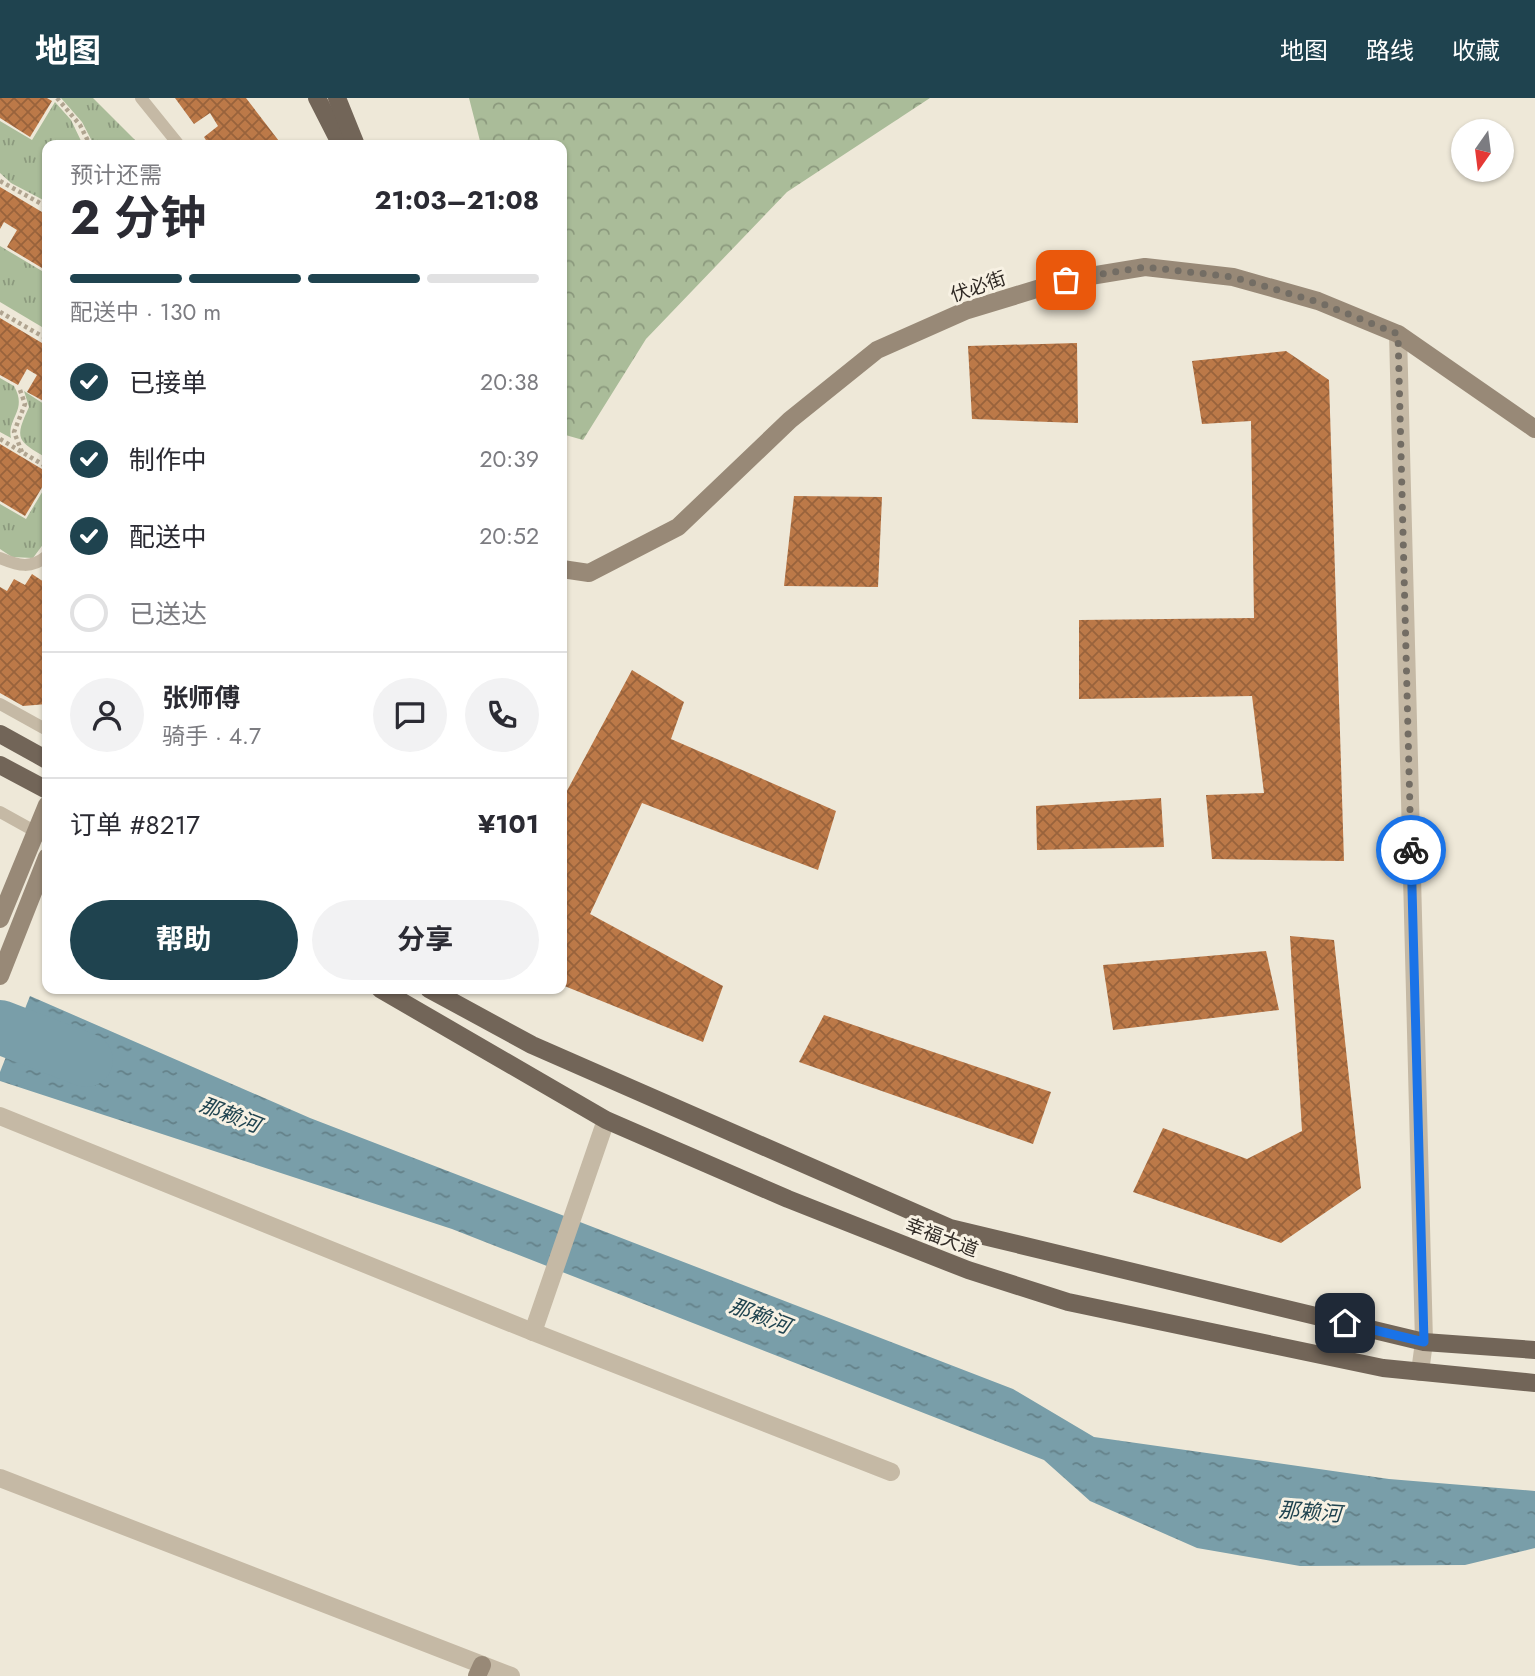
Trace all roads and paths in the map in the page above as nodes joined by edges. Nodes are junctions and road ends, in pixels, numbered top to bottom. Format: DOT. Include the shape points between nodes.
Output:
graph roads {
  1 [pos="57,98"];
  2 [pos="141,98"];
  3 [pos="317,98"];
  4 [pos="337,98"];
  5 [pos="88,140"];
  6 [pos="175,140"];
  7 [pos="338,140"];
  8 [pos="354,140"];
  9 [pos="0,181"];
  10 [pos="42,204"];
  11 [pos="0,312"];
  12 [pos="1398,334"];
  13 [pos="42,337"];
  14 [pos="20,390"];
  15 [pos="1535,429"];
  16 [pos="0,439"];
  17 [pos="22,452"];
  18 [pos="42,464"];
  19 [pos="0,558"];
  20 [pos="42,560"];
  21 [pos="567,570"];
  22 [pos="0,704"];
  23 [pos="42,727"];
  24 [pos="0,734"];
  25 [pos="42,757"];
  26 [pos="0,765"];
  27 [pos="42,787"];
  28 [pos="0,812"];
  29 [pos="41,835"];
  30 [pos="42,869"];
  31 [pos="0,919"];
  32 [pos="3,970"];
  33 [pos="389,994"];
  34 [pos="438,994"];
  35 [pos="0,1116"];
  36 [pos="606,1119"];
  37 [pos="533,1332"];
  38 [pos="1424,1342"];
  39 [pos="1535,1350"];
  40 [pos="1420,1372"];
  41 [pos="1535,1383"];
  42 [pos="891,1472"];
  43 [pos="0,1478"];
  44 [pos="480,1670"];
  45 [pos="511,1676"];
  1 -- 5 [label="path"];
  2 -- 6 [label="lane"];
  3 -- 7 [label="main road"];
  4 -- 8 [label="main road"];
  9 -- 10 [label="path"];
  11 -- 13 [label="path"];
  12 -- 15 [label="main road, 伏必街"];
  12 -- 21 [label="main road, 伏必街" via="1318,302 1233,277 1145,267 1066,280 965,311 877,350 789,420 678,527 589,573"];
  12 -- 38 [label="street"];
  14 -- 17 [label="path" via="25,404 14,432"];
  16 -- 17 [label="path"];
  17 -- 18 [label="path"];
  19 -- 20 [label="lane" via="19,566"];
  22 -- 23 [label="lane"];
  24 -- 25 [label="main road"];
  26 -- 27 [label="main road"];
  28 -- 29 [label="lane"];
  29 -- 31 [label="main road"];
  30 -- 32 [label="main road"];
  33 -- 36 [label="main road, 幸福大道"];
  34 -- 38 [label="main road, 幸福大道" via="531,1045 950,1228"];
  35 -- 37 [label="street"];
  36 -- 37 [label="street"];
  36 -- 40 [label="main road, 幸福大道" via="814,1209 968,1270 1068,1302"];
  37 -- 42 [label="street"];
  38 -- 39 [label="main road, 幸福大道"];
  38 -- 40 [label="street"];
  40 -- 41 [label="main road, 幸福大道"];
  43 -- 44 [label="street"];
  44 -- 45 [label="street"];
}
